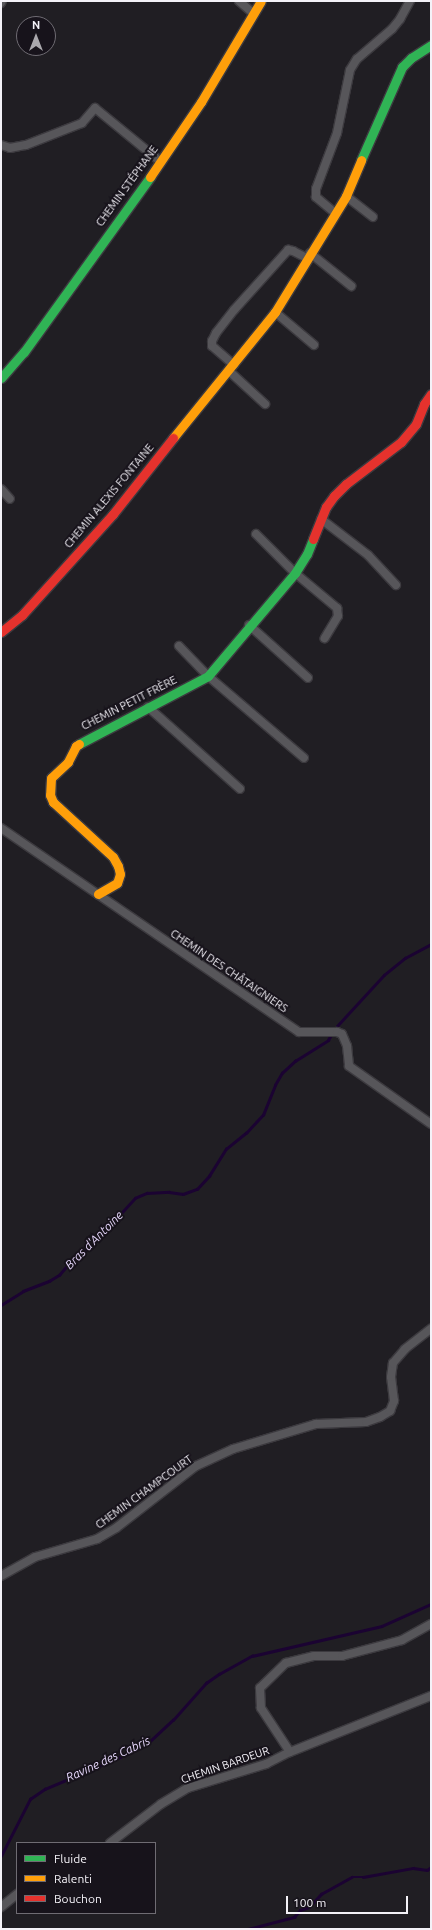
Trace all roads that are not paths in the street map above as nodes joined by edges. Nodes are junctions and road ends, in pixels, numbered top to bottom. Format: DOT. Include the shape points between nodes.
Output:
graph roads {
  1 [pos="239,1"];
  2 [pos="261,1"];
  3 [pos="410,1"];
  4 [pos="253,13"];
  5 [pos="431,45"];
  6 [pos="1,145"];
  7 [pos="161,162"];
  8 [pos="346,196"];
  9 [pos="335,213"];
  10 [pos="373,217"];
  11 [pos="308,256"];
  12 [pos="351,286"];
  13 [pos="275,312"];
  14 [pos="314,345"];
  15 [pos="232,368"];
  16 [pos="1,378"];
  17 [pos="431,394"];
  18 [pos="265,404"];
  19 [pos="1,489"];
  20 [pos="10,499"];
  21 [pos="320,519"];
  22 [pos="256,534"];
  23 [pos="295,573"];
  24 [pos="396,585"];
  25 [pos="249,626"];
  26 [pos="1,632"];
  27 [pos="326,638"];
  28 [pos="179,646"];
  29 [pos="208,676"];
  30 [pos="308,678"];
  31 [pos="148,707"];
  32 [pos="304,758"];
  33 [pos="240,789"];
  34 [pos="1,828"];
  35 [pos="98,894"];
  36 [pos="431,1124"];
  37 [pos="431,1329"];
  38 [pos="1,1576"];
  39 [pos="431,1624"];
  40 [pos="431,1696"];
  41 [pos="290,1752"];
  42 [pos="111,1842"];
  43 [pos="16,1895"];
  44 [pos="1,1907"];
  1 -- 4 [label="street"];
  2 -- 4 [label="street, CHEMIN STÉPHANE"];
  3 -- 9 [label="street" via="392,29 357,59 350,70 337,132 316,189 316,197"];
  4 -- 7 [label="street, CHEMIN STÉPHANE" via="201,102"];
  5 -- 8 [label="street, CHEMIN ALEXIS FONTAINE" via="402,67"];
  6 -- 7 [label="street" via="10,148 26,145 82,123 95,108"];
  7 -- 16 [label="street, CHEMIN STÉPHANE" via="24,352"];
  8 -- 9 [label="street, CHEMIN ALEXIS FONTAINE"];
  8 -- 10 [label="street"];
  9 -- 11 [label="street, CHEMIN ALEXIS FONTAINE"];
  11 -- 12 [label="street"];
  11 -- 13 [label="street, CHEMIN ALEXIS FONTAINE"];
  11 -- 15 [label="street" via="288,250 216,333 212,346"];
  13 -- 14 [label="street"];
  13 -- 15 [label="street, CHEMIN ALEXIS FONTAINE"];
  15 -- 18 [label="street"];
  15 -- 26 [label="street, CHEMIN ALEXIS FONTAINE" via="113,514 22,615"];
  17 -- 21 [label="street, CHEMIN PETIT FRÈRE" via="409,433 346,484 330,502"];
  19 -- 20 [label="street"];
  21 -- 23 [label="street, CHEMIN PETIT FRÈRE"];
  21 -- 24 [label="street" via="368,555"];
  22 -- 23 [label="street"];
  23 -- 25 [label="street, CHEMIN PETIT FRÈRE"];
  23 -- 27 [label="street" via="337,608 338,616"];
  25 -- 29 [label="street, CHEMIN PETIT FRÈRE"];
  25 -- 30 [label="street"];
  28 -- 29 [label="street"];
  29 -- 31 [label="street, CHEMIN PETIT FRÈRE"];
  29 -- 32 [label="street"];
  31 -- 33 [label="street"];
  31 -- 35 [label="street, CHEMIN PETIT FRÈRE" via="85,739 76,746 68,762 51,778 50,795 53,802 113,857 118,866 120,874 117,883"];
  34 -- 35 [label="street, CHEMIN DES CHÂTAIGNIERS"];
  35 -- 36 [label="street, CHEMIN DES CHÂTAIGNIERS" via="299,1032 342,1034 347,1046 349,1066"];
  37 -- 38 [label="street, CHEMIN CHAMPCOURT" via="405,1349 393,1363 391,1377 394,1401 390,1410 380,1417 366,1422 316,1424 232,1449 196,1466 116,1528 97,1539 35,1557"];
  39 -- 41 [label="street, CHEMIN BARDEUR" via="402,1640 342,1656 314,1656 286,1663 260,1688 261,1708"];
  40 -- 41 [label="street, CHEMIN BARDEUR"];
  41 -- 42 [label="street, CHEMIN BARDEUR" via="266,1764 188,1788 161,1804"];
  43 -- 44 [label="street"];
}
